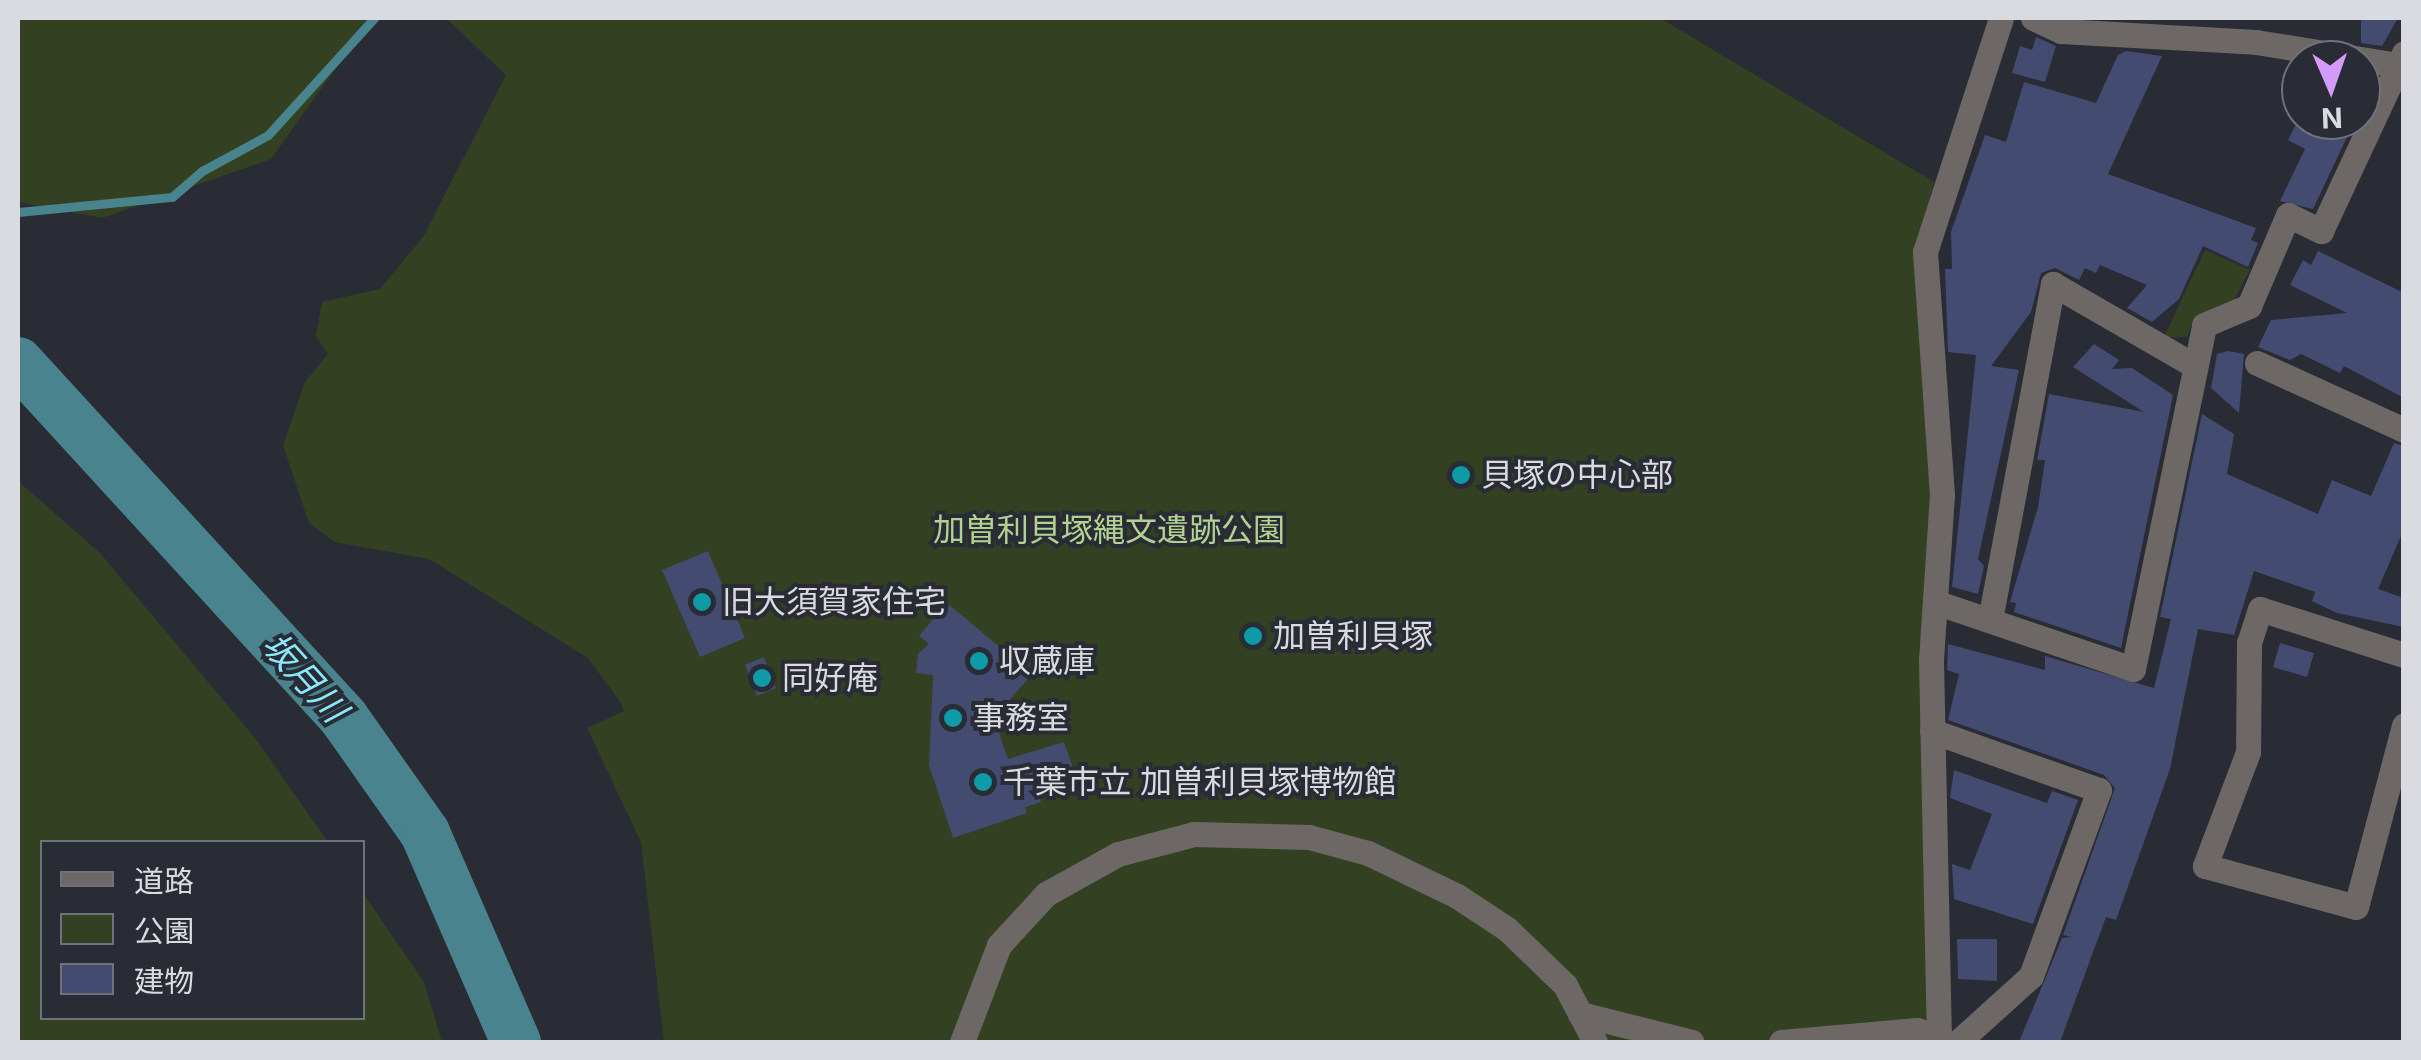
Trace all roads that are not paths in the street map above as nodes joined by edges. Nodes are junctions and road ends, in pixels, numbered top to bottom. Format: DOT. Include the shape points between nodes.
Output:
graph roads {
  1 [pos="2002,18"];
  2 [pos="2032,18"];
  3 [pos="2402,61"];
  4 [pos="2256,363"];
  5 [pos="2195,366"];
  6 [pos="2404,430"];
  7 [pos="1935,602"];
  8 [pos="1990,620"];
  9 [pos="2404,655"];
  10 [pos="2404,725"];
  11 [pos="1932,731"];
  12 [pos="1580,1014"];
  13 [pos="1946,1041"];
  14 [pos="962,1042"];
  15 [pos="1595,1042"];
  16 [pos="1692,1042"];
  17 [pos="1781,1042"];
  1 -- 7 [label="street" via="1926,252 1942,495"];
  2 -- 3 [label="street" via="2061,31 2256,42"];
  3 -- 5 [label="street" via="2321,231 2288,216 2248,306 2204,325"];
  4 -- 6 [label="street"];
  5 -- 8 [label="street" via="2133,669"];
  5 -- 8 [label="street" via="2053,284"];
  7 -- 8 [label="street"];
  7 -- 11 [label="street"];
  9 -- 10 [label="street" via="2260,609 2249,643 2248,752 2205,866 2356,906"];
  11 -- 13 [label="street"];
  11 -- 13 [label="street" via="2099,790 2031,976"];
  12 -- 14 [label="street" via="1565,986 1507,929 1368,853 1309,837 1194,834 1118,854 1046,894 999,945"];
  12 -- 15 [label="street"];
  12 -- 16 [label="street"];
  13 -- 17 [label="street" via="1917,1030"];
}
